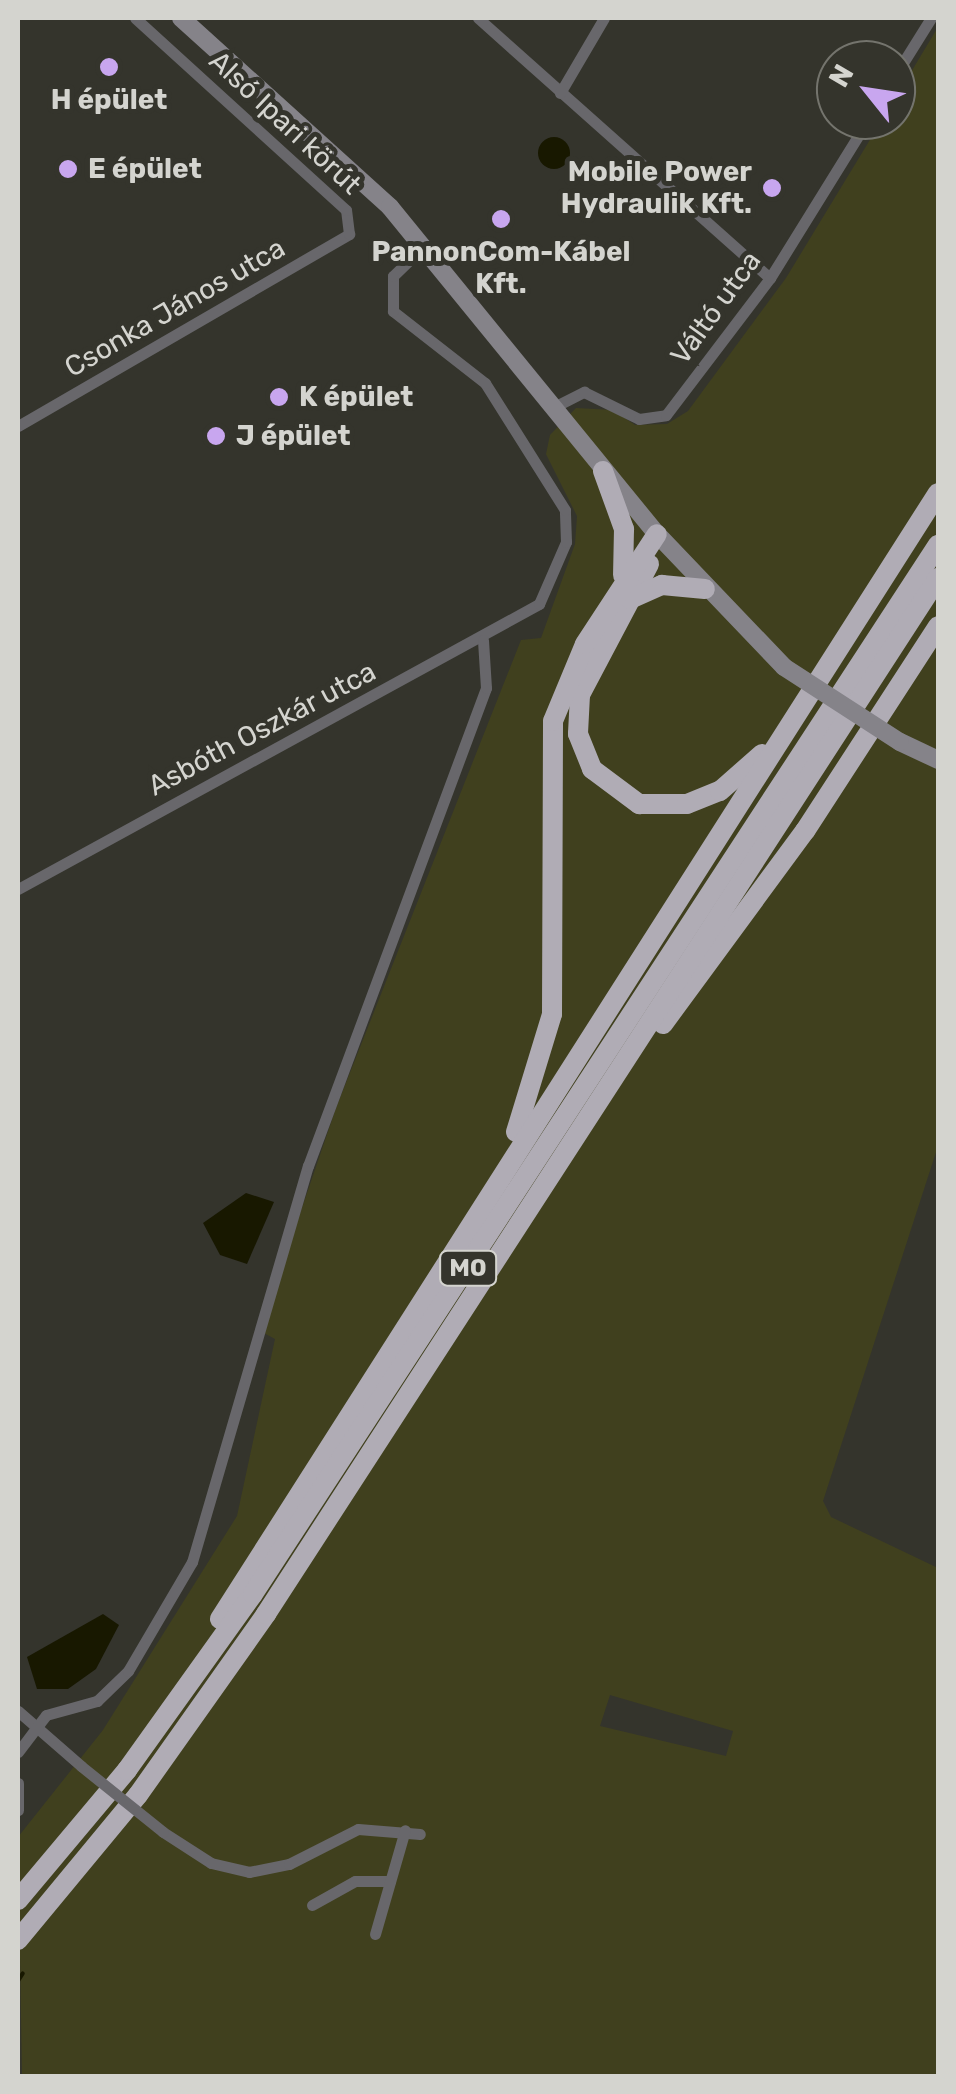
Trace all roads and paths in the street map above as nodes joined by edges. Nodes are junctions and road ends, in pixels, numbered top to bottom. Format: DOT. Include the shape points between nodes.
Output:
graph roads {
  1 [pos="134,18"];
  2 [pos="181,18"];
  3 [pos="478,18"];
  4 [pos="604,18"];
  5 [pos="931,18"];
  6 [pos="916,42"];
  7 [pos="560,93"];
  8 [pos="856,140"];
  9 [pos="351,228"];
  10 [pos="425,245"];
  11 [pos="770,278"];
  12 [pos="554,407"];
  13 [pos="18,426"];
  14 [pos="604,471"];
  15 [pos="938,493"];
  16 [pos="656,534"];
  17 [pos="938,545"];
  18 [pos="938,578"];
  19 [pos="705,589"];
  20 [pos="625,591"];
  21 [pos="938,629"];
  22 [pos="482,640"];
  23 [pos="794,718"];
  24 [pos="938,760"];
  25 [pos="18,888"];
  26 [pos="618,1074"];
  27 [pos="484,1194"];
  28 [pos="18,1711"];
  29 [pos="31,1729"];
  30 [pos="18,1752"];
  31 [pos="127,1770"];
  32 [pos="18,1783"];
  33 [pos="18,1810"];
  34 [pos="405,1830"];
  35 [pos="420,1834"];
  36 [pos="390,1881"];
  37 [pos="18,1900"];
  38 [pos="312,1905"];
  39 [pos="375,1934"];
  40 [pos="18,1940"];
  1 -- 9 [label="street, Alsó Ipari körút" via="346,210"];
  2 -- 10 [label="main road"];
  3 -- 7 [label="street"];
  4 -- 7 [label="street"];
  5 -- 6 [label="street"];
  7 -- 11 [label="street"];
  8 -- 11 [label="street, Váltó utca"];
  9 -- 13 [label="street, Csonka János utca" via="346,240"];
  10 -- 12 [label="main road"];
  10 -- 22 [label="street, Asbóth Oszkár utca" via="393,276 394,311 485,383 565,510 562,554 531,615"];
  11 -- 12 [label="street, Váltó utca" via="666,414 639,419 584,392"];
  12 -- 14 [label="main road"];
  14 -- 16 [label="main road"];
  14 -- 20 [label="highway" via="624,529"];
  15 -- 23 [label="highway"];
  16 -- 19 [label="main road"];
  16 -- 20 [label="highway"];
  17 -- 31 [label="highway, M0" via="340,1464"];
  18 -- 26 [label="highway, M0"];
  19 -- 20 [label="highway" via="662,585"];
  19 -- 24 [label="main road, bridge" via="784,667"];
  20 -- 23 [label="highway" via="580,694 578,734 606,786 658,807 701,800 738,778"];
  20 -- 27 [label="highway" via="554,721 552,1014 534,1090"];
  21 -- 26 [label="highway" via="774,875"];
  22 -- 25 [label="street, Asbóth Oszkár utca"];
  22 -- 29 [label="street" via="486,688 308,1166 192,1562 150,1641 109,1692"];
  23 -- 27 [label="highway"];
  26 -- 40 [label="highway, M0" via="266,1614 138,1795"];
  27 -- 31 [label="highway"];
  28 -- 29 [label="street"];
  29 -- 30 [label="street"];
  29 -- 34 [label="street, bridge" via="212,1863 249,1872 290,1864 358,1829"];
  31 -- 37 [label="highway, M0"];
  32 -- 33 [label="street"];
  34 -- 35 [label="street"];
  34 -- 36 [label="street"];
  36 -- 38 [label="street" via="355,1882"];
  36 -- 39 [label="street"];
}
